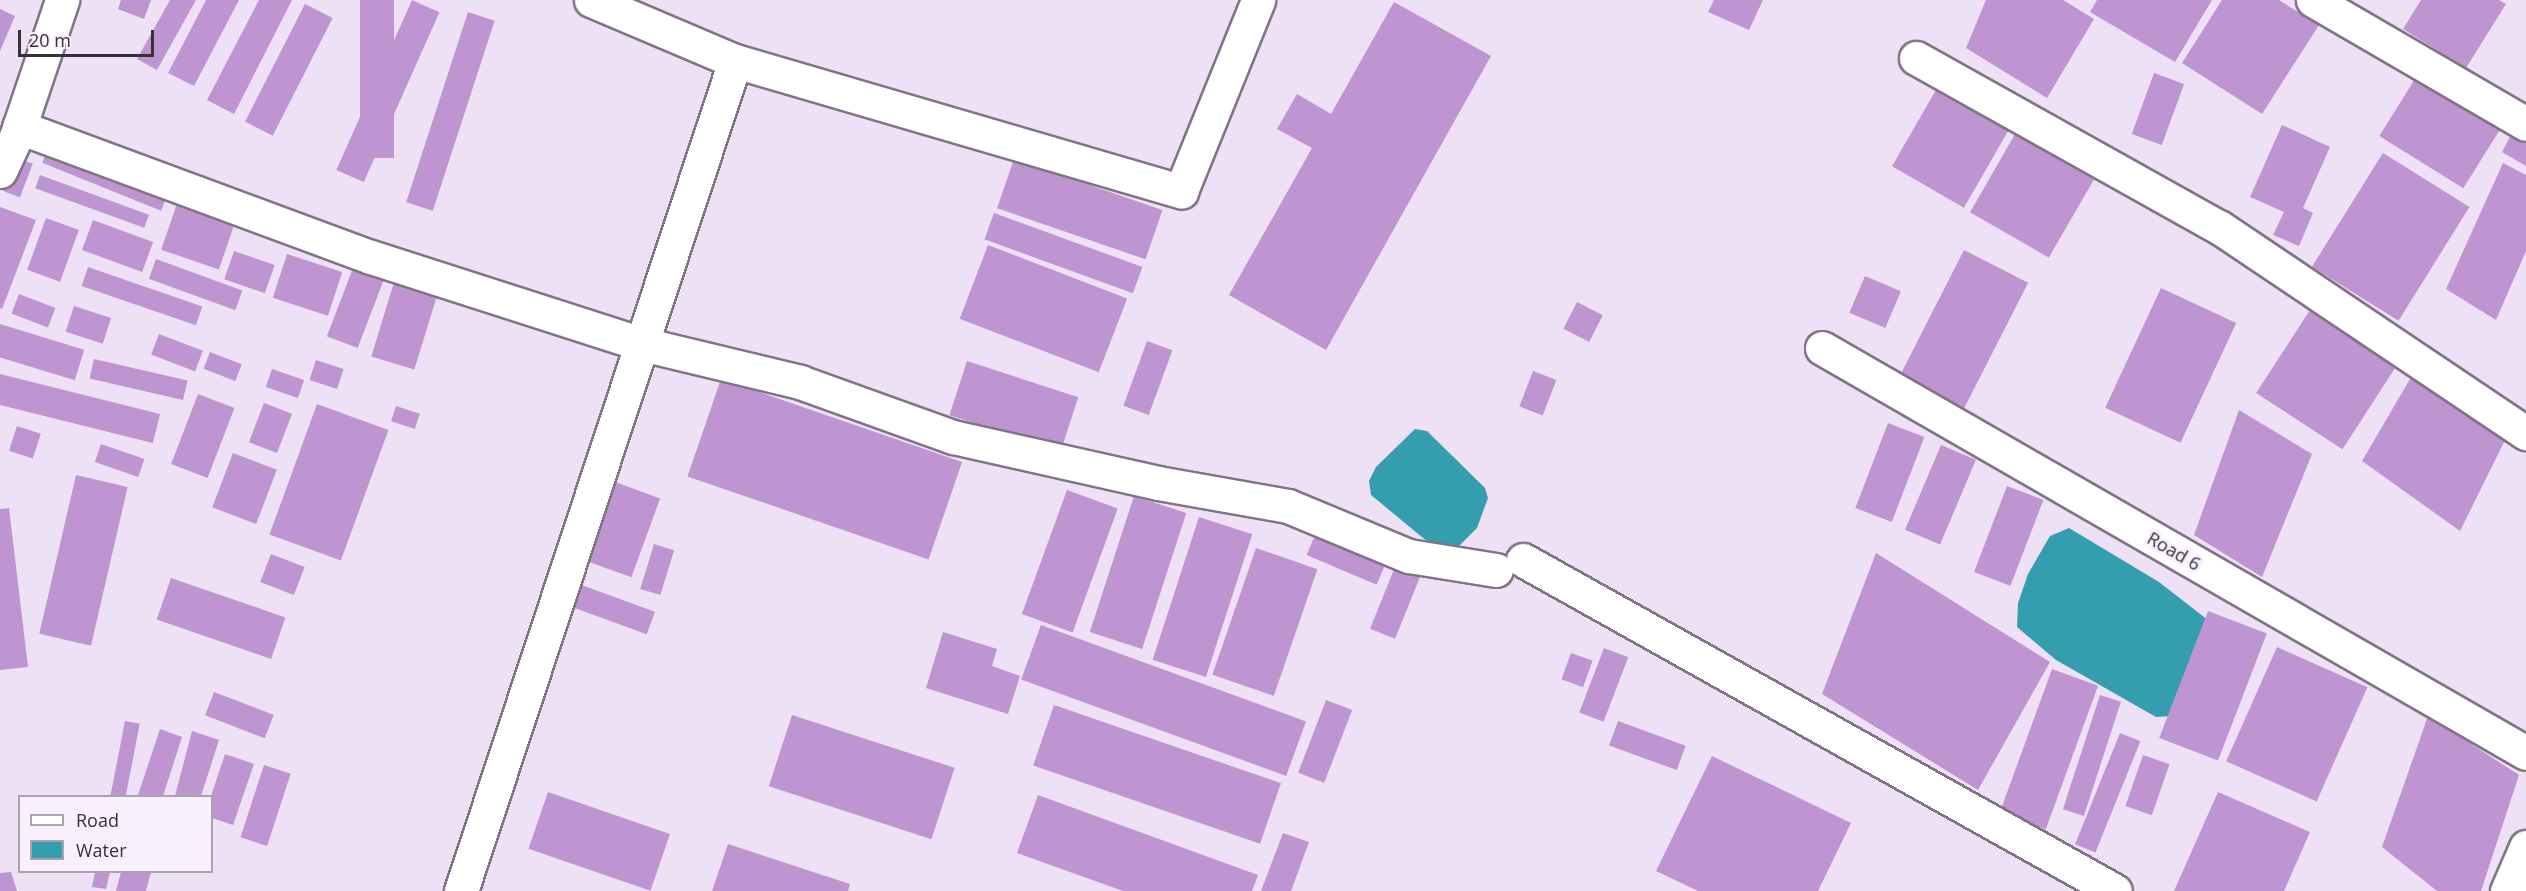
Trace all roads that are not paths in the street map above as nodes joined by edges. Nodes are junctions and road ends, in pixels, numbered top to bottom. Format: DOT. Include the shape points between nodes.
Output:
graph roads {
  1 [pos="62,0"];
  2 [pos="591,0"];
  3 [pos="1258,0"];
  4 [pos="2313,0"];
  5 [pos="1916,58"];
  6 [pos="735,61"];
  7 [pos="2526,124"];
  8 [pos="19,127"];
  9 [pos="0,171"];
  10 [pos="642,344"];
  11 [pos="1821,348"];
  12 [pos="2526,433"];
  13 [pos="2526,753"];
  14 [pos="2526,848"];
  15 [pos="461,891"];
  16 [pos="2115,891"];
  17 [pos="2507,891"];
  1 -- 8 [label="street"];
  2 -- 6 [label="street"];
  3 -- 6 [label="street" via="1181,192"];
  4 -- 7 [label="street"];
  5 -- 12 [label="street" via="2218,228"];
  6 -- 10 [label="street"];
  8 -- 9 [label="street"];
  8 -- 10 [label="street" via="371,257"];
  10 -- 15 [label="street"];
  10 -- 16 [label="street" via="800,382 953,437 1158,483 1288,506 1409,556 1510,565"];
  11 -- 13 [label="street, Road 6"];
  14 -- 17 [label="street"];
}
